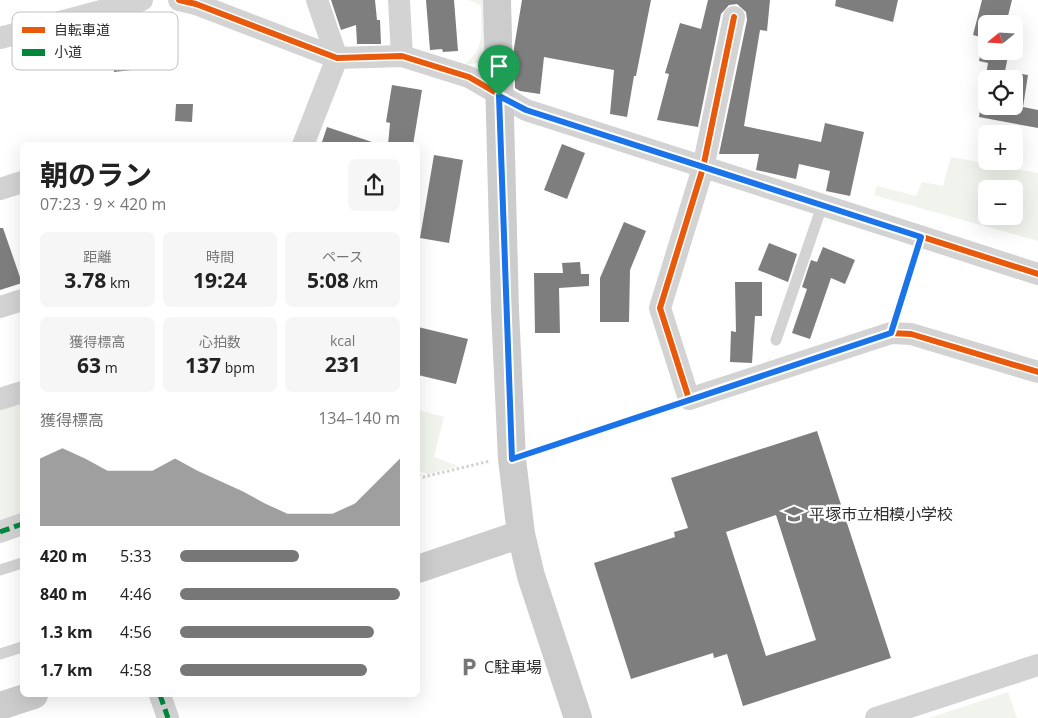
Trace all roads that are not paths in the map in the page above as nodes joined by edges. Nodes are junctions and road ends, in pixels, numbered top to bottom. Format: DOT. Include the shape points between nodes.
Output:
graph roads {
  1 [pos="142,0"];
  2 [pos="179,0"];
  3 [pos="317,0"];
  4 [pos="399,0"];
  5 [pos="497,0"];
  6 [pos="97,12"];
  7 [pos="734,17"];
  8 [pos="402,56"];
  9 [pos="337,58"];
  10 [pos="499,96"];
  11 [pos="304,142"];
  12 [pos="703,168"];
  13 [pos="20,183"];
  14 [pos="0,189"];
  15 [pos="822,206"];
  16 [pos="1038,274"];
  17 [pos="20,301"];
  18 [pos="0,308"];
  19 [pos="776,340"];
  20 [pos="1038,372"];
  21 [pos="20,393"];
  22 [pos="0,399"];
  23 [pos="20,525"];
  24 [pos="0,532"];
  25 [pos="521,534"];
  26 [pos="20,564"];
  27 [pos="420,567"];
  28 [pos="0,570"];
  29 [pos="20,648"];
  30 [pos="0,654"];
  31 [pos="1038,664"];
  32 [pos="28,697"];
  33 [pos="161,697"];
  34 [pos="0,706"];
  35 [pos="168,718"];
  36 [pos="578,718"];
  37 [pos="876,718"];
  1 -- 6 [label="street"];
  2 -- 9 [label="street"];
  3 -- 9 [label="street"];
  4 -- 8 [label="street"];
  5 -- 10 [label="street"];
  7 -- 12 [label="street"];
  8 -- 9 [label="street"];
  8 -- 10 [label="street" via="469,78"];
  9 -- 11 [label="street"];
  10 -- 12 [label="street" via="526,110"];
  10 -- 25 [label="street" via="502,460"];
  12 -- 15 [label="street"];
  12 -- 20 [label="street" via="660,308 689,399 891,333 911,334"];
  13 -- 14 [label="street"];
  15 -- 16 [label="street"];
  15 -- 19 [label="lane"];
  17 -- 18 [label="street"];
  21 -- 22 [label="street"];
  23 -- 24 [label="street"];
  25 -- 27 [label="street"];
  25 -- 36 [label="street"];
  26 -- 28 [label="lane"];
  29 -- 30 [label="lane"];
  31 -- 37 [label="street"];
  32 -- 34 [label="street"];
  33 -- 35 [label="street"];
}
